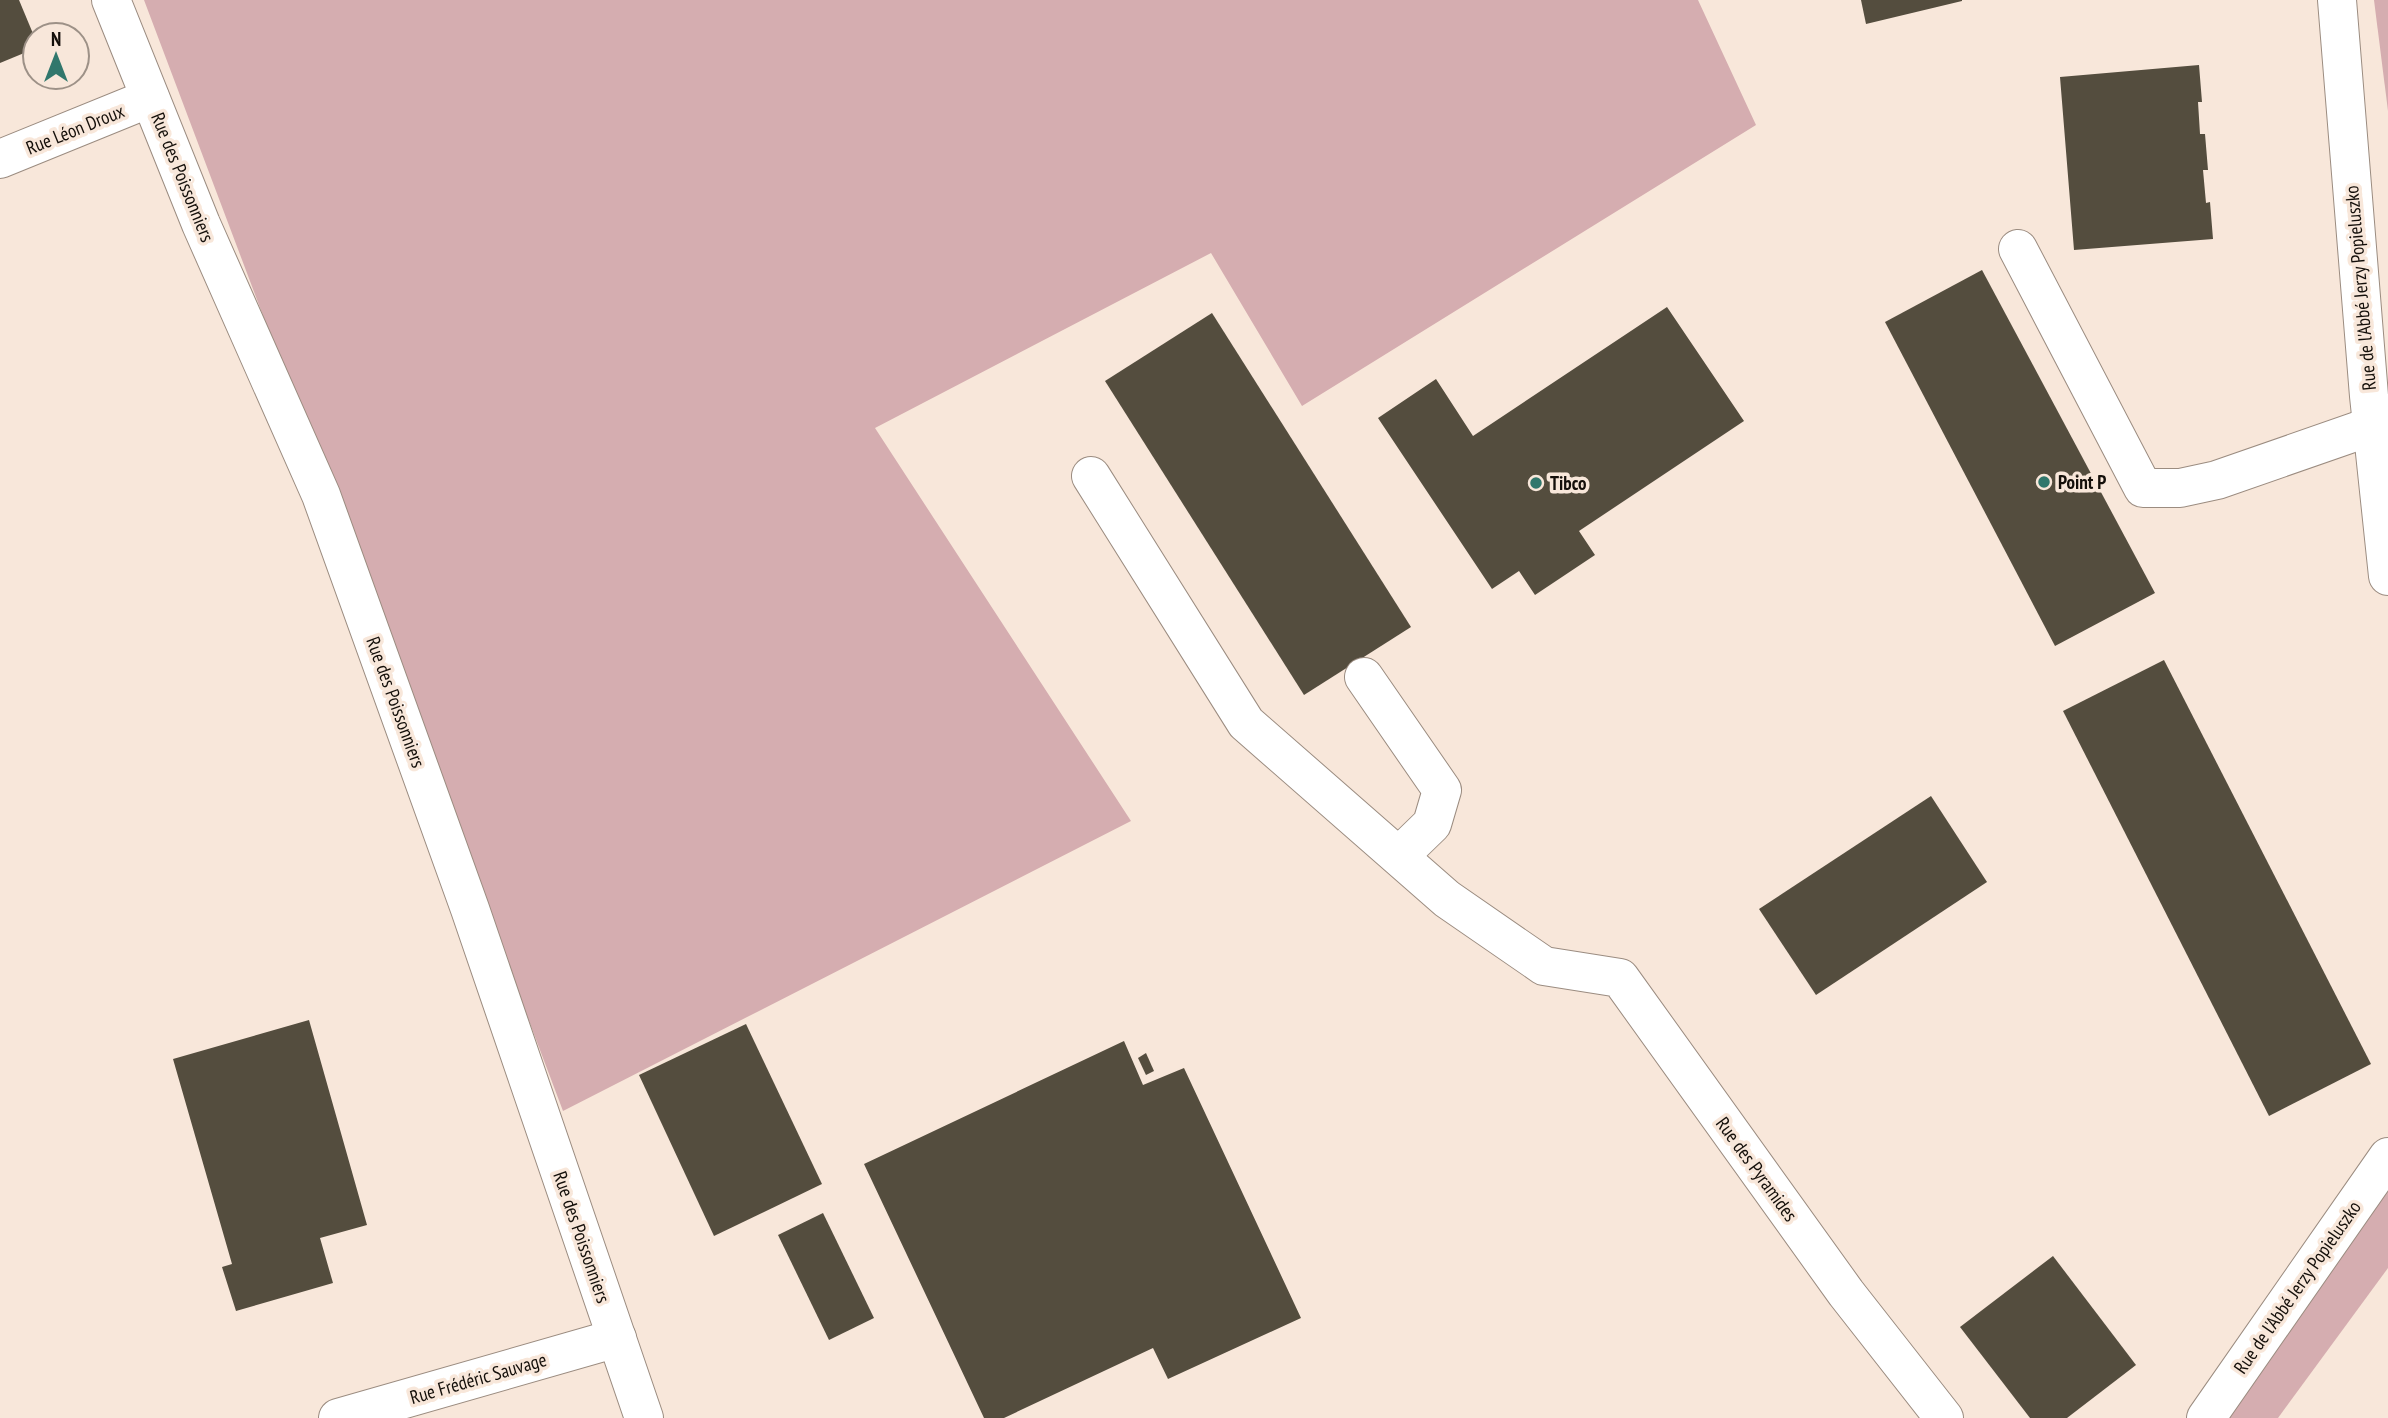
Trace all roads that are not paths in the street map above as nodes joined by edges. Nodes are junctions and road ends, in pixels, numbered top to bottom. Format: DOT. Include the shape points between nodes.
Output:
graph roads {
  1 [pos="111,0"];
  2 [pos="2337,0"];
  3 [pos="150,98"];
  4 [pos="0,159"];
  5 [pos="2018,249"];
  6 [pos="2372,426"];
  7 [pos="1091,476"];
  8 [pos="2388,576"];
  9 [pos="1364,677"];
  10 [pos="1399,856"];
  11 [pos="2388,1157"];
  12 [pos="617,1338"];
  13 [pos="338,1418"];
  14 [pos="644,1418"];
  15 [pos="1944,1418"];
  16 [pos="2206,1418"];
  1 -- 3 [label="street, Rue des Poissonniers"];
  2 -- 6 [label="street, Rue de l'Abbé Jerzy Popieluszko"];
  3 -- 4 [label="street, Rue Léon Droux"];
  3 -- 12 [label="street, Rue des Poissonniers" via="321,495"];
  5 -- 6 [label="street" via="2143,488 2180,488 2217,480"];
  6 -- 8 [label="street, Rue de l'Abbé Jerzy Popieluszko"];
  7 -- 10 [label="street" via="1246,723"];
  9 -- 10 [label="street" via="1442,790 1432,824"];
  10 -- 15 [label="street, Rue des Pyramides" via="1447,899 1544,965 1620,978 1846,1293"];
  11 -- 16 [label="street, Rue de l'Abbé Jerzy Popieluszko"];
  12 -- 13 [label="street, Rue Frédéric Sauvage"];
  12 -- 14 [label="street, Rue des Poissonniers"];
}
